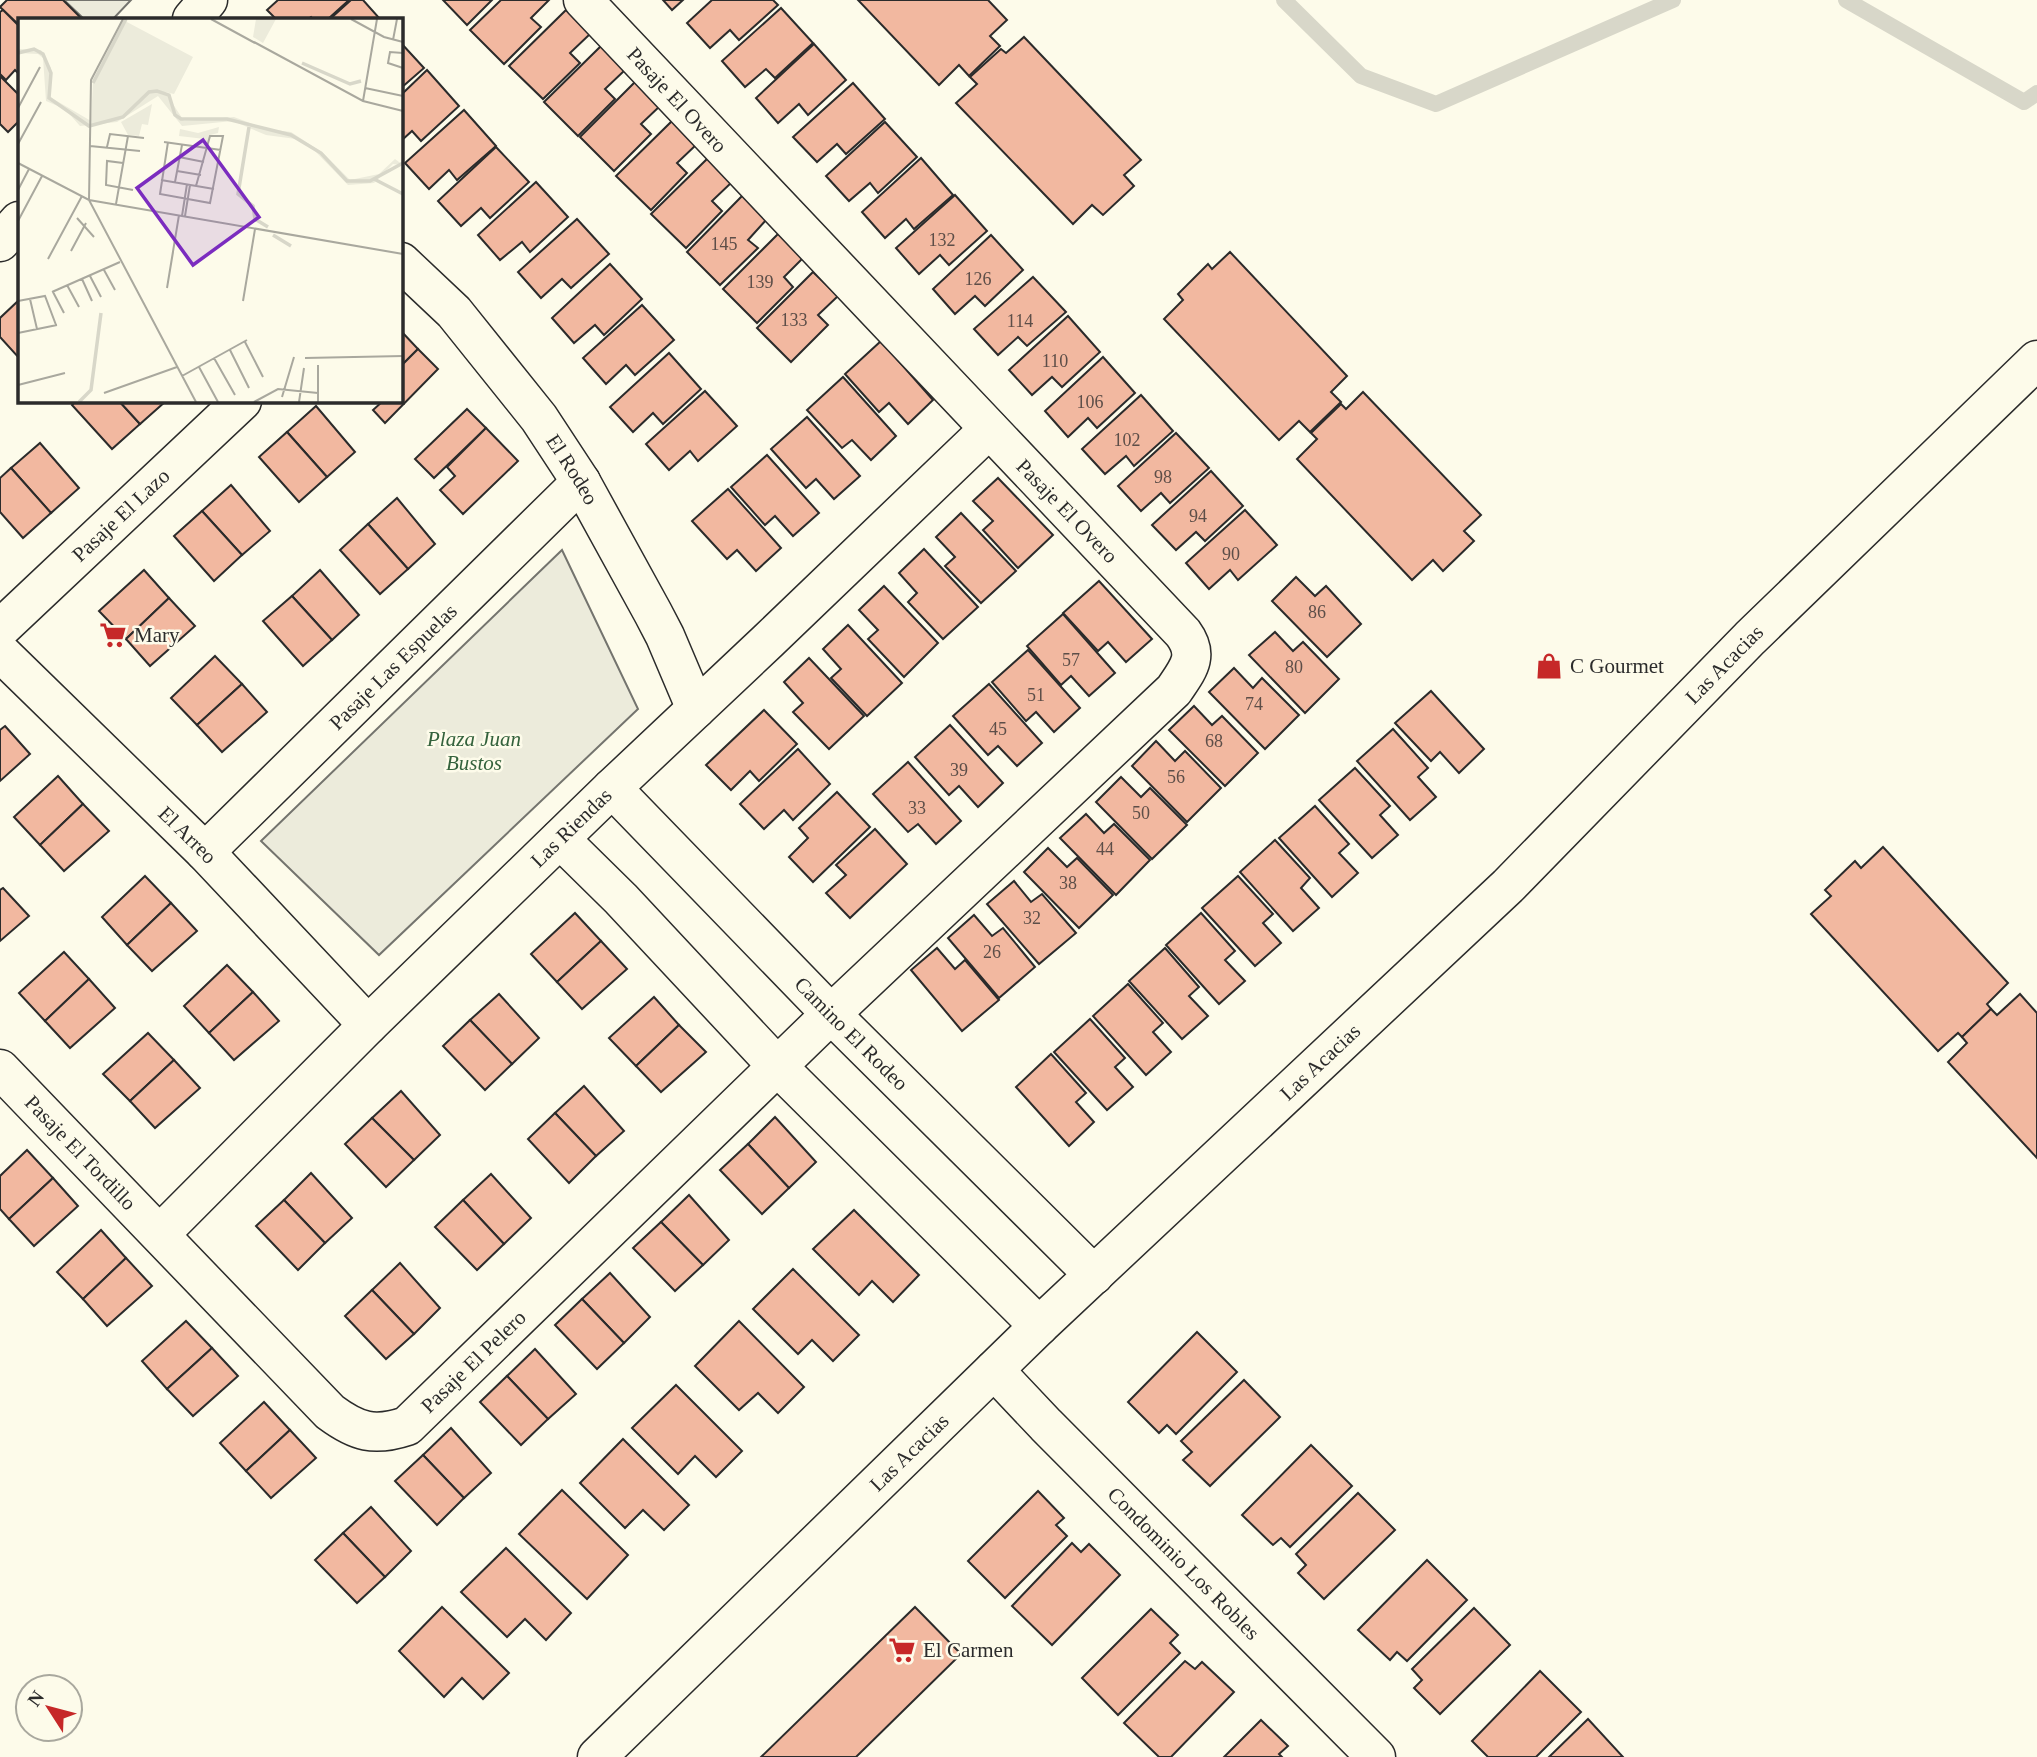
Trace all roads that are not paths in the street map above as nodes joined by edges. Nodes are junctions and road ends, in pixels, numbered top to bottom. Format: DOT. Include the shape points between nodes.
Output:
graph roads {
  1 [pos="173,0"];
  2 [pos="208,0"];
  3 [pos="583,0"];
  4 [pos="177,18"];
  5 [pos="193,18"];
  6 [pos="18,222"];
  7 [pos="0,242"];
  8 [pos="402,263"];
  9 [pos="2037,360"];
  10 [pos="241,402"];
  11 [pos="989,429"];
  12 [pos="581,482"];
  13 [pos="0,629"];
  14 [pos="0,652"];
  15 [pos="696,709"];
  16 [pos="612,788"];
  17 [pos="560,839"];
  18 [pos="205,852"];
  19 [pos="831,1014"];
  20 [pos="368,1025"];
  21 [pos="777,1066"];
  22 [pos="0,1069"];
  23 [pos="160,1234"];
  24 [pos="1094,1275"];
  25 [pos="1039,1325"];
  26 [pos="994,1370"];
  27 [pos="597,1757"];
  28 [pos="1376,1757"];
  1 -- 4 [label="street"];
  2 -- 5 [label="street"];
  3 -- 11 [label="street, Pasaje El Overo"];
  6 -- 7 [label="street"];
  8 -- 12 [label="street, El Rodeo" via="454,312 539,418"];
  9 -- 24 [label="street, Las Acacias" via="1750,638 1508,886"];
  10 -- 13 [label="street, Pasaje El Lazo"];
  11 -- 15 [label="street, Las Riendas"];
  11 -- 19 [label="street, Pasaje El Overo" via="1183,633 1192,656 1174,690"];
  12 -- 15 [label="street, El Rodeo" via="665,636"];
  12 -- 18 [label="street, Pasaje Las Espuelas"];
  14 -- 18 [label="street, El Arreo"];
  15 -- 16 [label="street, Las Riendas"];
  16 -- 17 [label="street, Las Riendas"];
  16 -- 19 [label="street, Camino El Rodeo"];
  17 -- 20 [label="street, Las Riendas"];
  17 -- 21 [label="street"];
  18 -- 20 [label="street, El Arreo"];
  19 -- 21 [label="street, Pasaje El Overo"];
  19 -- 24 [label="street, Camino El Rodeo"];
  20 -- 23 [label="street, Las Riendas"];
  21 -- 23 [label="street, Pasaje El Pelero" via="407,1426 387,1433 348,1425 330,1412"];
  21 -- 25 [label="street"];
  22 -- 23 [label="street, Pasaje El Tordillo"];
  24 -- 25 [label="street, Las Acacias"];
  25 -- 26 [label="street, Las Acacias"];
  26 -- 27 [label="street, Las Acacias"];
  26 -- 28 [label="street, Condominio Los Robles"];
}
